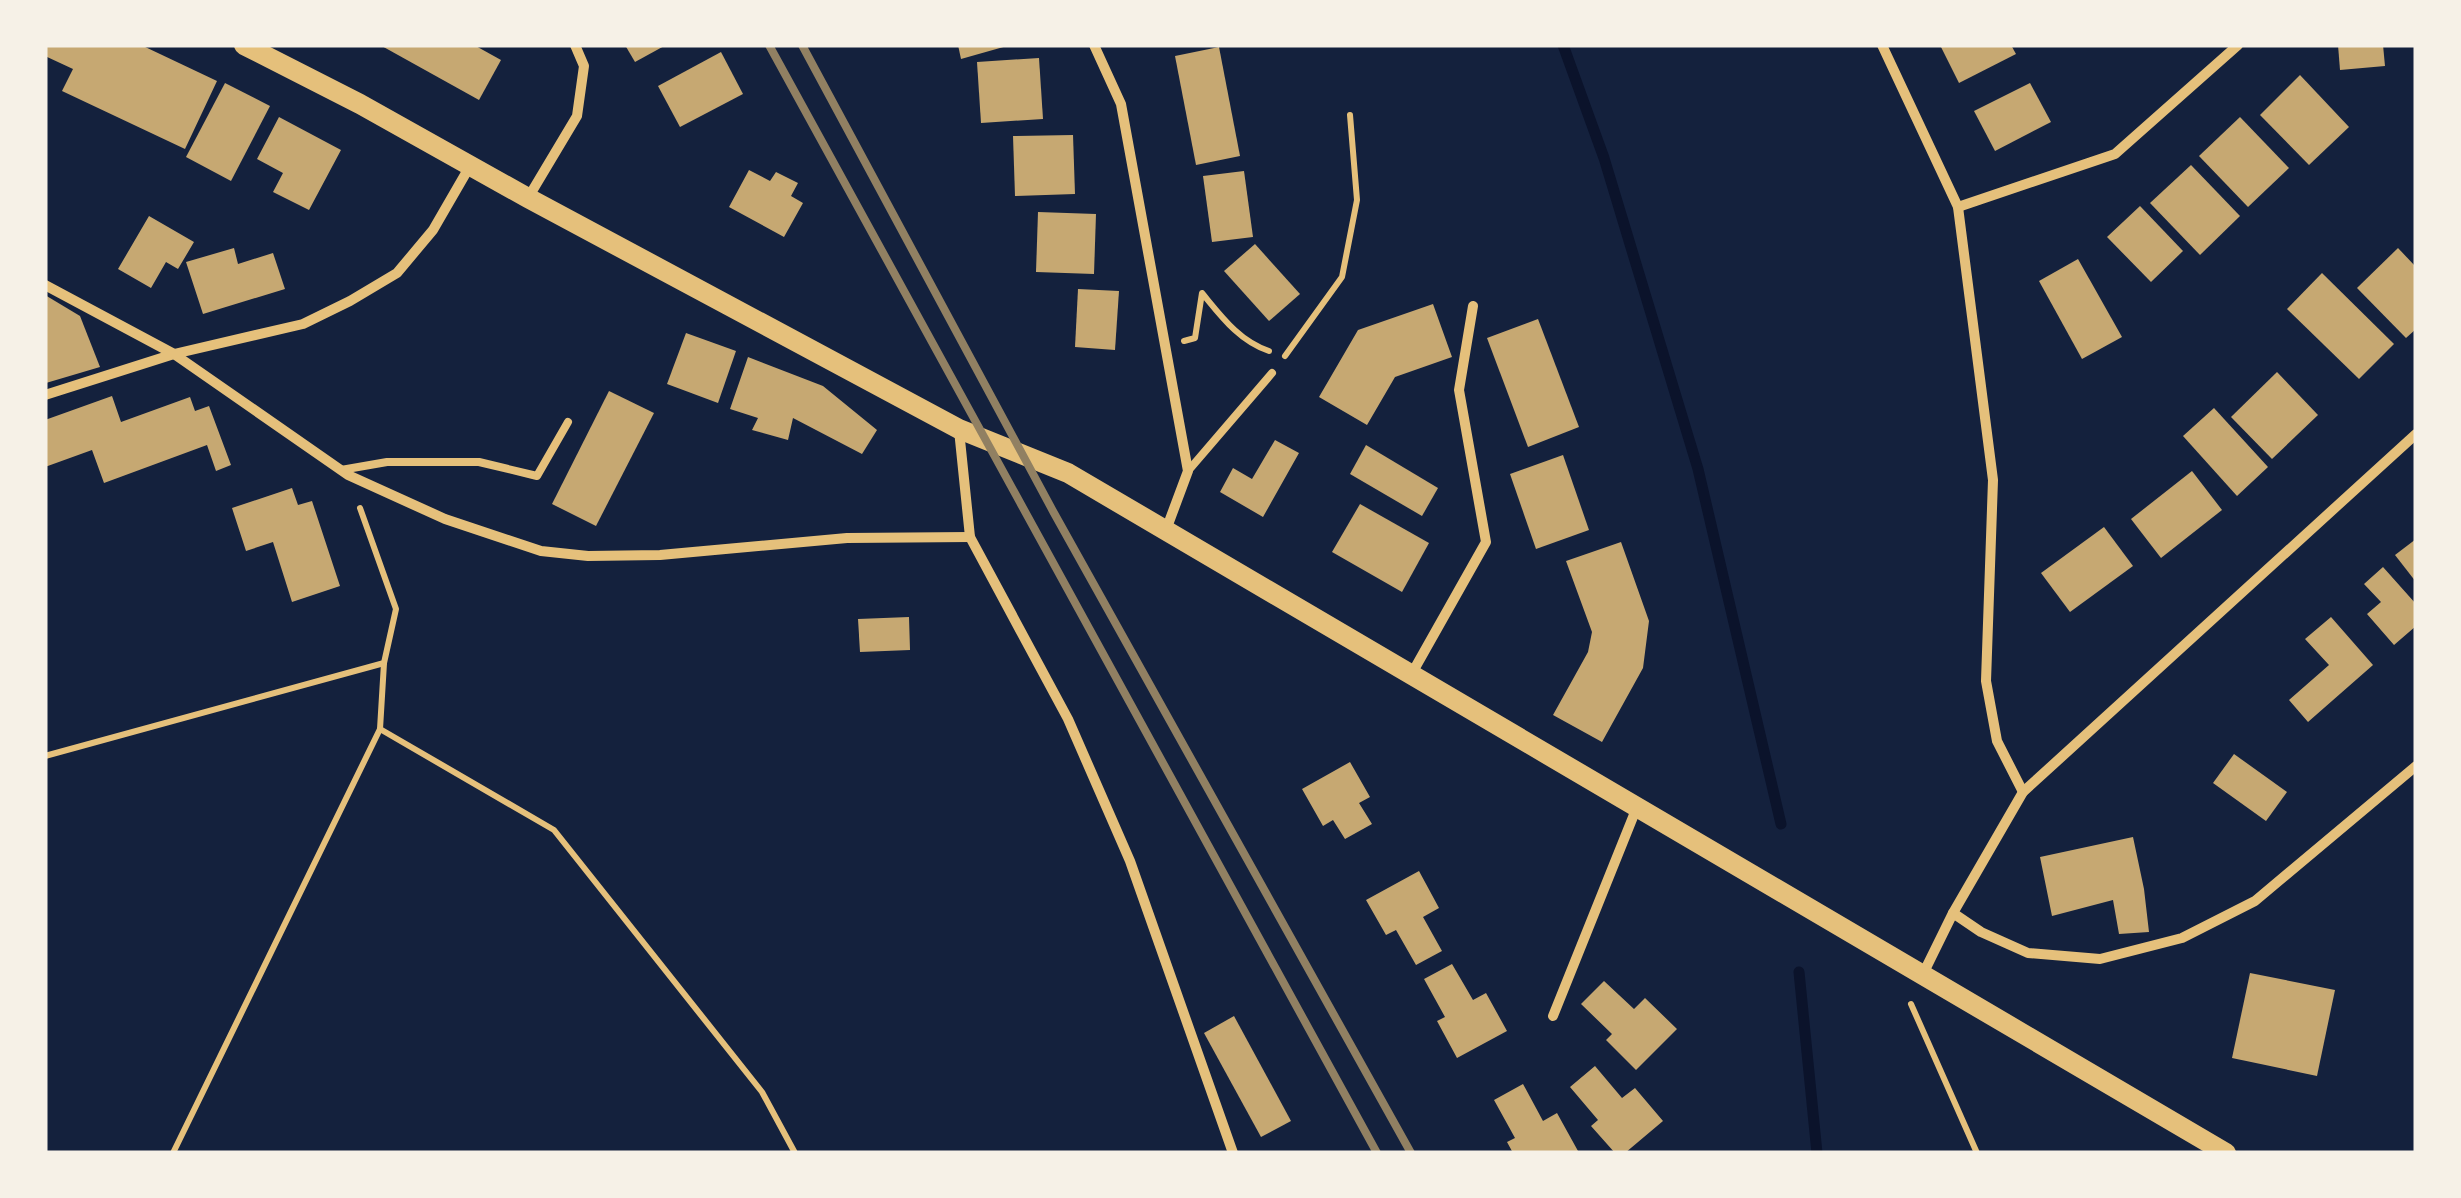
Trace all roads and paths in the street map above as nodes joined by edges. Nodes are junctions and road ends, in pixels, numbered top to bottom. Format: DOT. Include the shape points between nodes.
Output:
graph roads {
  1 [pos="244,45"];
  2 [pos="575,45"];
  3 [pos="1094,45"];
  4 [pos="1882,45"];
  5 [pos="2238,45"];
  6 [pos="1350,115"];
  7 [pos="470,166"];
  8 [pos="528,198"];
  9 [pos="1958,206"];
  10 [pos="45,285"];
  11 [pos="1473,306"];
  12 [pos="1166,347"];
  13 [pos="174,354"];
  14 [pos="1284,356"];
  15 [pos="1272,373"];
  16 [pos="45,395"];
  17 [pos="568,422"];
  18 [pos="959,430"];
  19 [pos="2416,434"];
  20 [pos="1188,471"];
  21 [pos="345,472"];
  22 [pos="1166,531"];
  23 [pos="970,537"];
  24 [pos="384,663"];
  25 [pos="1411,675"];
  26 [pos="380,729"];
  27 [pos="45,756"];
  28 [pos="2416,766"];
  29 [pos="2024,792"];
  30 [pos="1637,806"];
  31 [pos="1952,913"];
  32 [pos="1923,974"];
  33 [pos="1911,1004"];
  34 [pos="1554,1016"];
  35 [pos="173,1153"];
  36 [pos="795,1153"];
  37 [pos="1233,1153"];
  38 [pos="1977,1153"];
  39 [pos="2226,1153"];
  1 -- 7 [label="main road"];
  2 -- 8 [label="street" via="584,66 577,116"];
  3 -- 12 [label="street" via="1121,104"];
  4 -- 9 [label="street"];
  5 -- 9 [label="street" via="2114,154"];
  6 -- 14 [label="path" via="1356,200 1342,277"];
  7 -- 8 [label="main road"];
  7 -- 13 [label="street" via="434,230 397,273 303,324"];
  8 -- 18 [label="main road"];
  9 -- 29 [label="street" via="1994,480 1986,680 1997,741"];
  10 -- 13 [label="street"];
  11 -- 25 [label="street" via="1459,390 1486,542"];
  12 -- 14 [label="path" via="1195,338 1202,292 1241,335"];
  12 -- 20 [label="street"];
  13 -- 16 [label="street"];
  13 -- 21 [label="street"];
  14 -- 15 [label="path"];
  15 -- 20 [label="lane"];
  17 -- 21 [label="lane" via="537,476 479,462 387,462"];
  18 -- 22 [label="main road" via="1068,473"];
  18 -- 23 [label="street"];
  19 -- 29 [label="street"];
  20 -- 22 [label="street"];
  21 -- 23 [label="street" via="444,519 541,551 588,556 847,538"];
  21 -- 24 [label="path" via="396,609"];
  22 -- 25 [label="main road"];
  23 -- 37 [label="street" via="1068,719 1130,861"];
  24 -- 26 [label="path"];
  24 -- 27 [label="path"];
  25 -- 30 [label="main road"];
  26 -- 35 [label="path"];
  26 -- 36 [label="path" via="554,830 762,1092"];
  28 -- 31 [label="street" via="2255,901 2182,938 2100,959 2028,953"];
  29 -- 31 [label="street"];
  30 -- 32 [label="main road"];
  30 -- 34 [label="street"];
  31 -- 32 [label="street"];
  32 -- 39 [label="main road"];
  33 -- 38 [label="path"];
}
